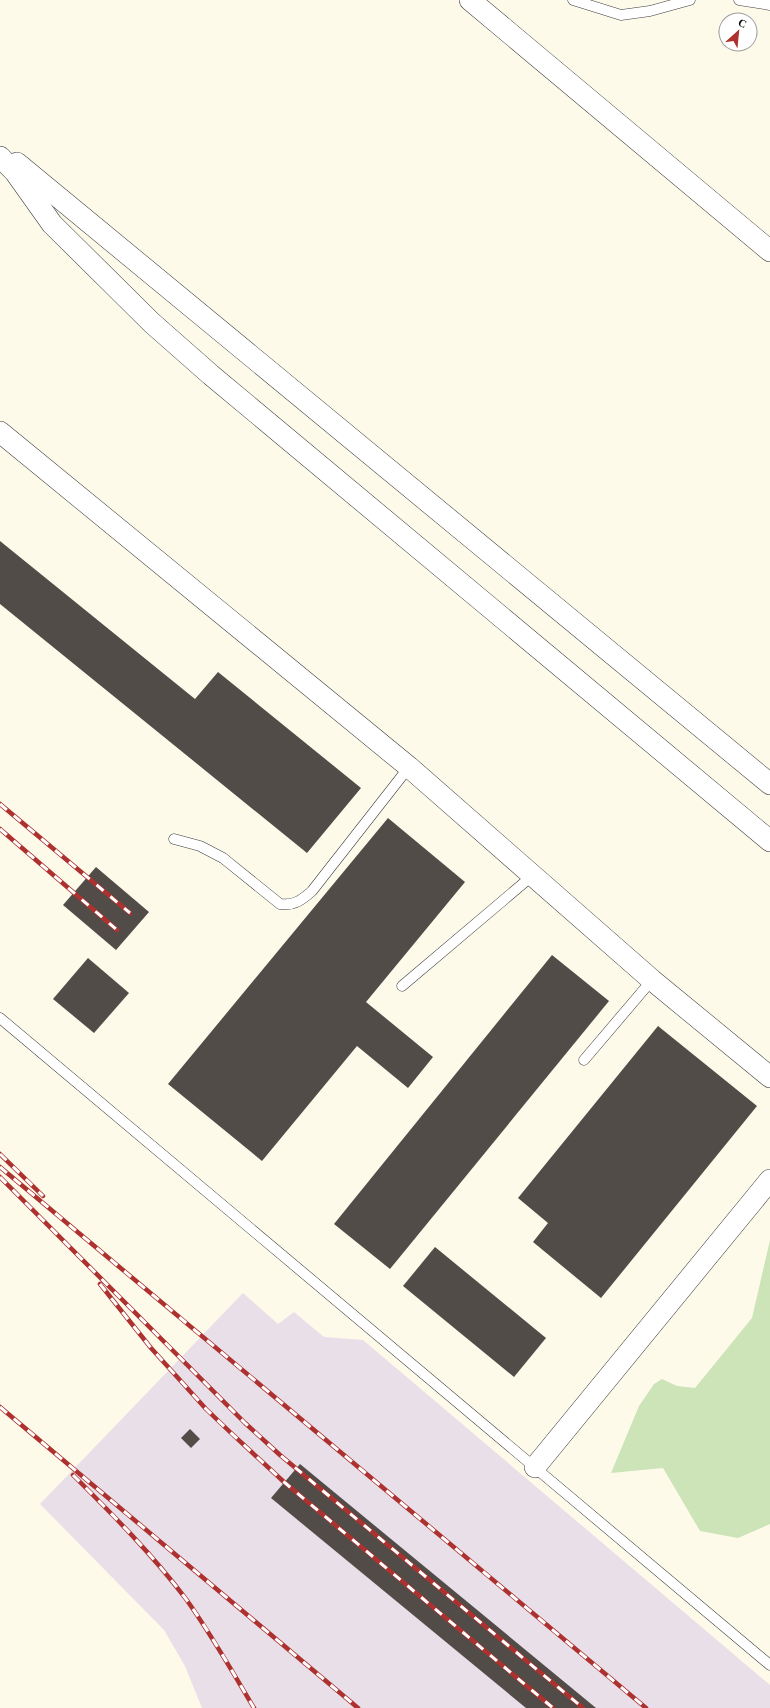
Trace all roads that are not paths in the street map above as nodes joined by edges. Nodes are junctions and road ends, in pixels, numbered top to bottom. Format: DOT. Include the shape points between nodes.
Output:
graph roads {
  1 [pos="470,0"];
  2 [pos="573,0"];
  3 [pos="690,0"];
  4 [pos="738,0"];
  5 [pos="770,5"];
  6 [pos="0,149"];
  7 [pos="0,157"];
  8 [pos="770,251"];
  9 [pos="0,432"];
  10 [pos="409,767"];
  11 [pos="770,784"];
  12 [pos="174,839"];
  13 [pos="770,841"];
  14 [pos="532,876"];
  15 [pos="652,980"];
  16 [pos="402,986"];
  17 [pos="0,1018"];
  18 [pos="584,1060"];
  19 [pos="770,1077"];
  20 [pos="770,1180"];
  21 [pos="535,1467"];
  22 [pos="770,1665"];
  1 -- 8 [label="street"];
  2 -- 3 [label="lane" via="621,15 650,11"];
  4 -- 5 [label="lane"];
  6 -- 11 [label="street"];
  7 -- 13 [label="street" via="15,172 52,224 152,323 210,375"];
  9 -- 10 [label="street"];
  10 -- 12 [label="lane" via="312,891 296,903 280,904 223,858 200,846"];
  10 -- 14 [label="street"];
  14 -- 15 [label="street"];
  14 -- 16 [label="lane"];
  15 -- 18 [label="lane"];
  15 -- 19 [label="street"];
  17 -- 21 [label="lane"];
  20 -- 21 [label="street"];
  21 -- 22 [label="lane"];
}
